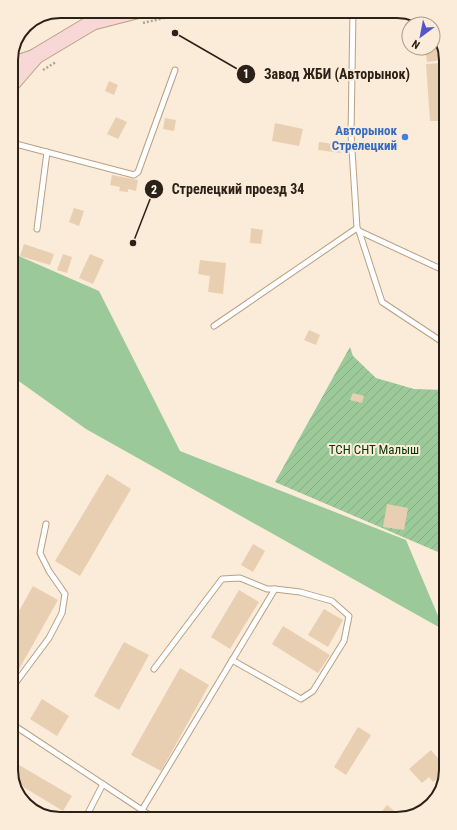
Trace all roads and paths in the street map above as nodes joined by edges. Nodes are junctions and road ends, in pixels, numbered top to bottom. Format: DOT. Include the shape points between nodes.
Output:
graph roads {
  1 [pos="130,18"];
  2 [pos="353,18"];
  3 [pos="36,56"];
  4 [pos="60,60"];
  5 [pos="18,63"];
  6 [pos="175,70"];
  7 [pos="41,72"];
  8 [pos="18,77"];
  9 [pos="18,145"];
  10 [pos="47,152"];
  11 [pos="37,228"];
  12 [pos="358,230"];
  13 [pos="439,268"];
  14 [pos="214,326"];
  15 [pos="439,340"];
  16 [pos="46,524"];
  17 [pos="274,589"];
  18 [pos="232,660"];
  19 [pos="154,669"];
  20 [pos="18,680"];
  21 [pos="18,729"];
  22 [pos="103,784"];
  23 [pos="142,810"];
  24 [pos="89,812"];
  25 [pos="145,812"];
  1 -- 3 [label="main road" via="93,22"];
  2 -- 12 [label="lane" via="351,134"];
  3 -- 5 [label="main road"];
  3 -- 8 [label="main road"];
  4 -- 7 [label="path"];
  6 -- 10 [label="lane" via="138,172 134,175"];
  9 -- 10 [label="lane"];
  10 -- 11 [label="lane"];
  12 -- 13 [label="lane"];
  12 -- 14 [label="lane"];
  12 -- 15 [label="lane" via="382,302"];
  16 -- 20 [label="lane" via="40,553 65,594 62,612 49,638"];
  17 -- 18 [label="lane"];
  17 -- 18 [label="lane" via="300,592 332,601 349,616 344,641 313,691 302,699"];
  17 -- 19 [label="lane" via="240,578 222,579"];
  18 -- 23 [label="lane"];
  21 -- 22 [label="lane"];
  22 -- 23 [label="lane"];
  22 -- 24 [label="lane"];
  23 -- 25 [label="lane"];
}
